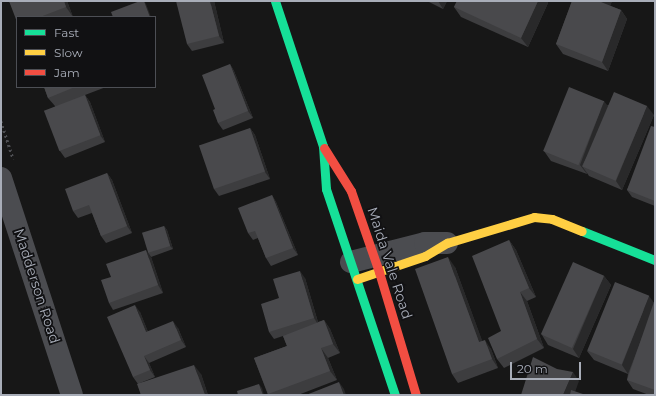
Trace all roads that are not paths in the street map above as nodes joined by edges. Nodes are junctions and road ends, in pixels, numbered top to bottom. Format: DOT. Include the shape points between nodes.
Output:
graph roads {
  1 [pos="275,1"];
  2 [pos="323,146"];
  3 [pos="1,178"];
  4 [pos="447,243"];
  5 [pos="655,260"];
  6 [pos="376,263"];
  7 [pos="354,270"];
  8 [pos="72,395"];
  9 [pos="395,395"];
  10 [pos="416,395"];
  1 -- 2 [label="main road, Maida Vale Road"];
  2 -- 6 [label="main road, Maida Vale Road" via="351,190"];
  2 -- 7 [label="main road, Maida Vale Road" via="326,189"];
  3 -- 8 [label="street, Madderson Road"];
  4 -- 5 [label="main road" via="534,217 552,219"];
  4 -- 6 [label="street" via="425,243"];
  6 -- 7 [label="street"];
  6 -- 10 [label="main road, Maida Vale Road"];
  7 -- 9 [label="main road, Maida Vale Road"];
}
